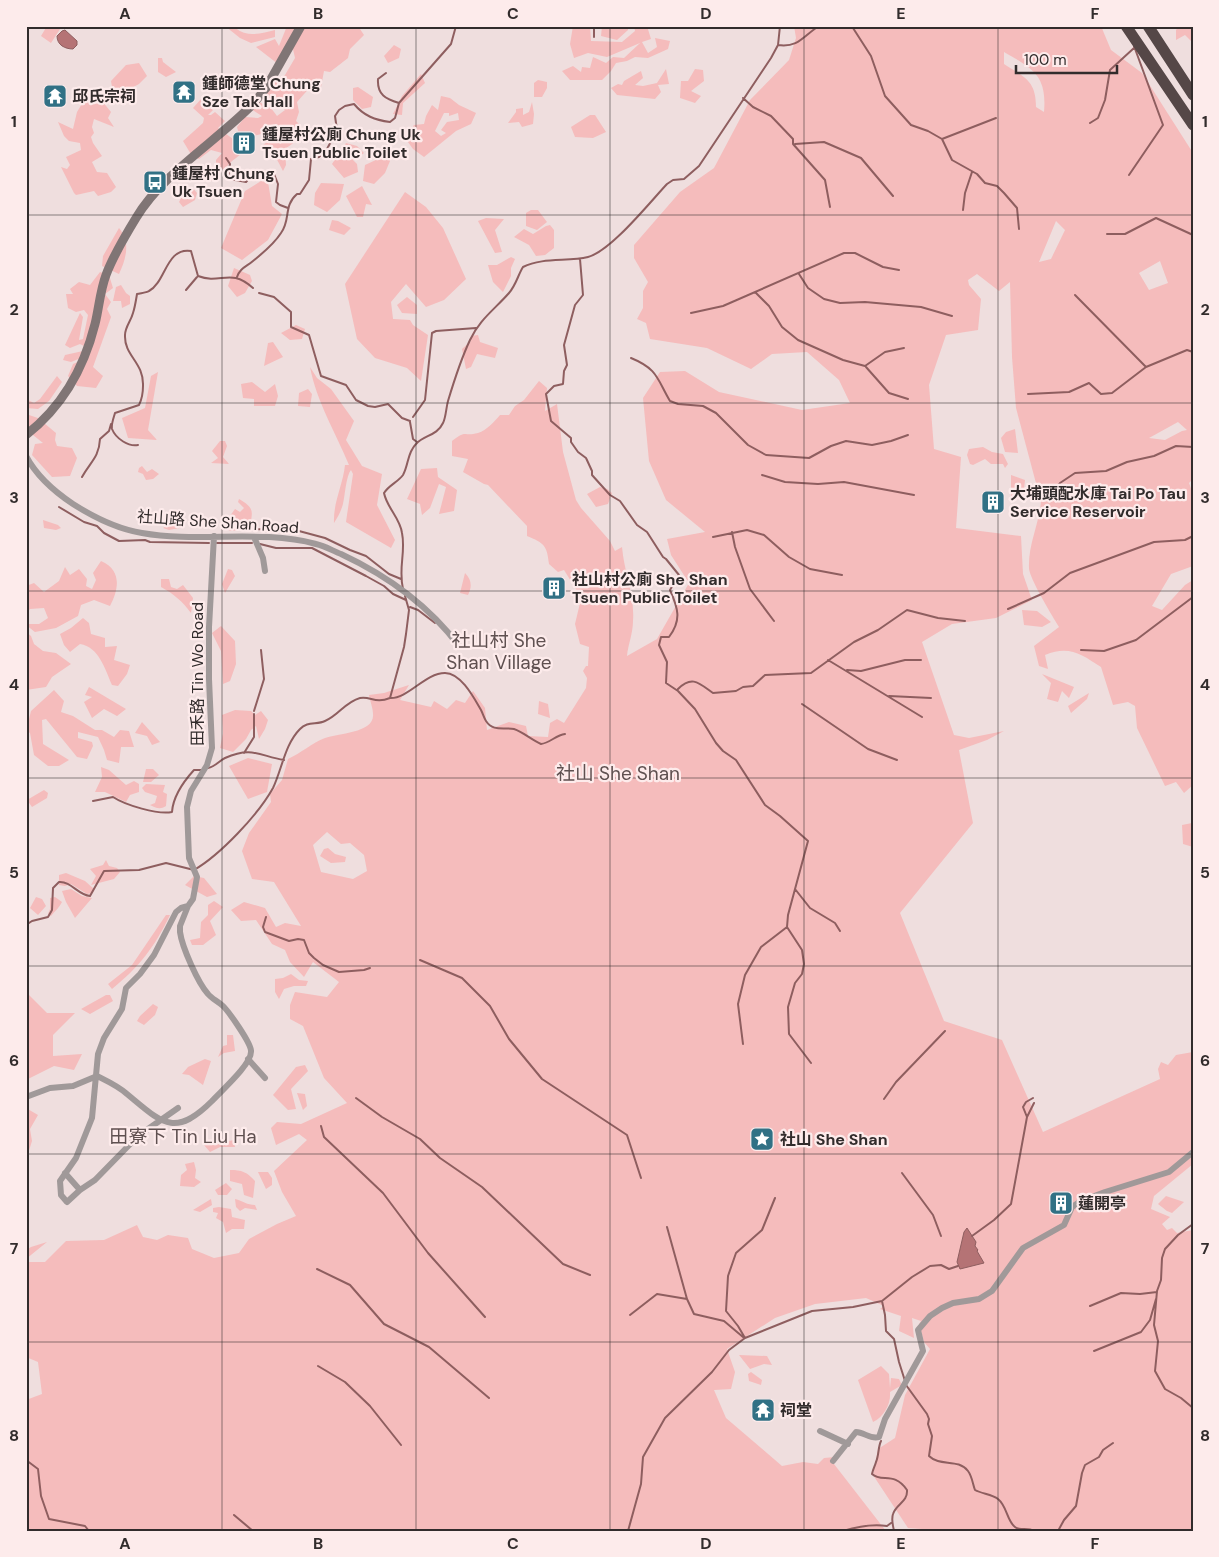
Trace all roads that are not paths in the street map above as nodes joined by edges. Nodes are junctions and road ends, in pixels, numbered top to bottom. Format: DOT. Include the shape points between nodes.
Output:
graph roads {
  1 [pos="301,26"];
  2 [pos="1126,26"];
  3 [pos="1148,26"];
  4 [pos="1193,95"];
  5 [pos="1179,106"];
  6 [pos="1193,125"];
  7 [pos="1193,135"];
  8 [pos="26,434"];
  9 [pos="26,456"];
  10 [pos="214,536"];
  11 [pos="254,537"];
  12 [pos="265,571"];
  13 [pos="459,646"];
  14 [pos="188,906"];
  15 [pos="248,1058"];
  16 [pos="97,1076"];
  17 [pos="265,1078"];
  18 [pos="26,1097"];
  19 [pos="178,1108"];
  20 [pos="160,1120"];
  21 [pos="1193,1152"];
  22 [pos="65,1173"];
  23 [pos="80,1190"];
  24 [pos="820,1431"];
  25 [pos="848,1444"];
  26 [pos="834,1461"];
  1 -- 8 [label="main road" via="266,88 156,191 137,216 106,276 95,326 71,386 46,418"];
  2 -- 5 [label="highway"];
  3 -- 4 [label="highway"];
  5 -- 6 [label="highway"];
  5 -- 7 [label="highway"];
  9 -- 10 [label="street, 社山路 She Shan Road" via="32,468 62,497 106,522 147,534"];
  10 -- 11 [label="street, 社山路 She Shan Road"];
  10 -- 14 [label="street, 田禾路 Tin Wo Road" via="209,656 212,744 211,756 192,788 187,807 188,855 197,874 193,899"];
  11 -- 12 [label="street"];
  11 -- 13 [label="street, 社山路 She Shan Road" via="319,545 367,566 410,596 444,627"];
  14 -- 15 [label="street" via="180,926 181,938 201,985 225,1008 243,1035 251,1051"];
  14 -- 16 [label="street" via="176,912 154,955 126,988 122,1009 100,1044"];
  15 -- 17 [label="street"];
  15 -- 20 [label="street" via="240,1072 194,1118 178,1123"];
  16 -- 18 [label="street" via="73,1086 50,1088"];
  16 -- 20 [label="street" via="126,1093"];
  16 -- 22 [label="street" via="92,1118 76,1158"];
  19 -- 20 [label="street"];
  20 -- 23 [label="street"];
  21 -- 25 [label="street" via="1169,1172 1081,1201 1072,1207 1064,1225 1023,1248 992,1291 979,1299 953,1303 930,1316 918,1330 923,1351 885,1419 880,1438 856,1432"];
  22 -- 23 [label="street"];
  22 -- 23 [label="street" via="59,1186 64,1199 67,1202"];
  24 -- 25 [label="street"];
  25 -- 26 [label="street"];
}
